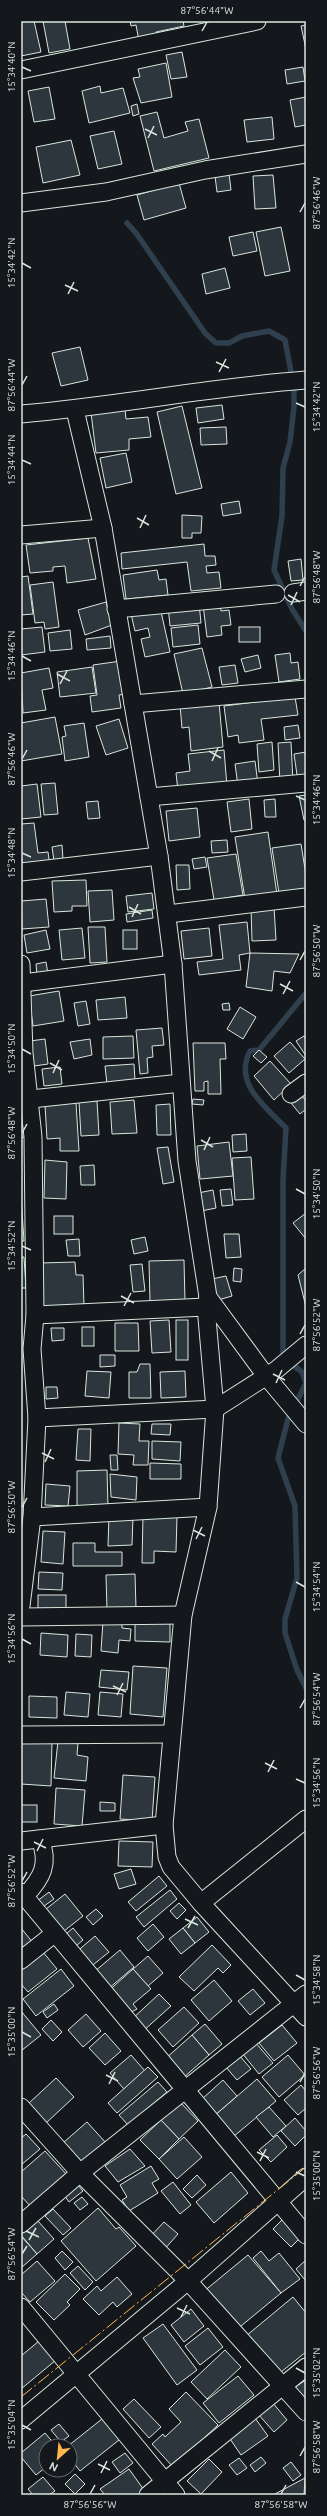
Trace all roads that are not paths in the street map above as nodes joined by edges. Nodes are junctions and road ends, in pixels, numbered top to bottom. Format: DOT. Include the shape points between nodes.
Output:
graph roads {
  1 [pos="257,21"];
  2 [pos="21,70"];
  3 [pos="306,154"];
  4 [pos="21,203"];
  5 [pos="306,380"];
  6 [pos="75,410"];
  7 [pos="21,414"];
  8 [pos="103,528"];
  9 [pos="21,535"];
  10 [pos="276,594"];
  11 [pos="116,609"];
  12 [pos="306,689"];
  13 [pos="133,704"];
  14 [pos="306,783"];
  15 [pos="149,797"];
  16 [pos="159,856"];
  17 [pos="21,872"];
  18 [pos="306,897"];
  19 [pos="168,914"];
  20 [pos="21,964"];
  21 [pos="173,964"];
  22 [pos="22,982"];
  23 [pos="22,1053"];
  24 [pos="306,1082"];
  25 [pos="181,1083"];
  26 [pos="291,1094"];
  27 [pos="31,1099"];
  28 [pos="27,1150"];
  29 [pos="27,1247"];
  30 [pos="207,1302"];
  31 [pos="35,1315"];
  32 [pos="306,1345"];
  33 [pos="27,1350"];
  34 [pos="266,1376"];
  35 [pos="215,1409"];
  36 [pos="37,1418"];
  37 [pos="306,1424"];
  38 [pos="28,1447"];
  39 [pos="208,1507"];
  40 [pos="32,1517"];
  41 [pos="24,1546"];
  42 [pos="21,1606"];
  43 [pos="183,1616"];
  44 [pos="21,1617"];
  45 [pos="171,1734"];
  46 [pos="21,1735"];
  47 [pos="306,1819"];
  48 [pos="164,1825"];
  49 [pos="40,1839"];
  50 [pos="21,1841"];
  51 [pos="23,1894"];
  52 [pos="200,1903"];
  53 [pos="55,1933"];
  54 [pos="21,1960"];
  55 [pos="300,1999"];
  56 [pos="306,2017"];
  57 [pos="184,2091"];
  58 [pos="21,2107"];
  59 [pos="80,2174"];
  60 [pos="306,2177"];
  61 [pos="278,2201"];
  62 [pos="21,2224"];
  63 [pos="306,2235"];
  64 [pos="188,2281"];
  65 [pos="21,2307"];
  66 [pos="306,2367"];
  67 [pos="77,2373"];
  68 [pos="283,2385"];
  69 [pos="306,2412"];
  70 [pos="21,2420"];
  71 [pos="164,2482"];
  72 [pos="148,2495"];
  73 [pos="176,2495"];
  1 -- 2 [label="street"];
  3 -- 4 [label="street" via="205,170 106,192"];
  5 -- 6 [label="street" via="247,384"];
  6 -- 7 [label="street"];
  6 -- 8 [label="street"];
  8 -- 9 [label="street"];
  8 -- 11 [label="street"];
  10 -- 11 [label="street"];
  11 -- 13 [label="street"];
  12 -- 13 [label="street"];
  13 -- 15 [label="street"];
  14 -- 15 [label="street"];
  15 -- 16 [label="street"];
  16 -- 17 [label="street"];
  16 -- 19 [label="street"];
  18 -- 19 [label="street"];
  19 -- 21 [label="street"];
  20 -- 22 [label="street"];
  21 -- 22 [label="street"];
  21 -- 25 [label="street"];
  22 -- 23 [label="street"];
  23 -- 27 [label="street"];
  24 -- 26 [label="street"];
  25 -- 27 [label="street"];
  25 -- 30 [label="street" via="187,1161"];
  27 -- 28 [label="street"];
  28 -- 29 [label="street"];
  29 -- 31 [label="street"];
  30 -- 31 [label="street"];
  30 -- 34 [label="street"];
  30 -- 35 [label="street"];
  31 -- 33 [label="street"];
  32 -- 34 [label="street"];
  33 -- 36 [label="street"];
  34 -- 35 [label="street"];
  34 -- 37 [label="street"];
  35 -- 36 [label="street"];
  35 -- 39 [label="street"];
  36 -- 38 [label="street"];
  38 -- 40 [label="street"];
  39 -- 40 [label="street"];
  39 -- 43 [label="street"];
  40 -- 41 [label="street"];
  41 -- 42 [label="street"];
  43 -- 44 [label="street"];
  43 -- 45 [label="street"];
  45 -- 46 [label="street"];
  45 -- 48 [label="street"];
  47 -- 52 [label="street"];
  48 -- 49 [label="street"];
  48 -- 52 [label="street" via="166,1857"];
  49 -- 50 [label="street"];
  49 -- 51 [label="street" via="46,1854 42,1870 34,1886"];
  51 -- 53 [label="street"];
  52 -- 55 [label="street"];
  53 -- 54 [label="street"];
  53 -- 57 [label="street"];
  55 -- 56 [label="street"];
  55 -- 57 [label="street"];
  57 -- 59 [label="street"];
  57 -- 61 [label="street"];
  58 -- 59 [label="street"];
  59 -- 62 [label="street"];
  59 -- 64 [label="street"];
  60 -- 61 [label="street"];
  61 -- 63 [label="street"];
  61 -- 64 [label="street"];
  64 -- 67 [label="street"];
  64 -- 68 [label="street"];
  65 -- 67 [label="street"];
  66 -- 68 [label="street"];
  67 -- 70 [label="street"];
  67 -- 71 [label="street"];
  68 -- 69 [label="street"];
  68 -- 71 [label="street"];
  71 -- 72 [label="street"];
  71 -- 73 [label="street"];
}
